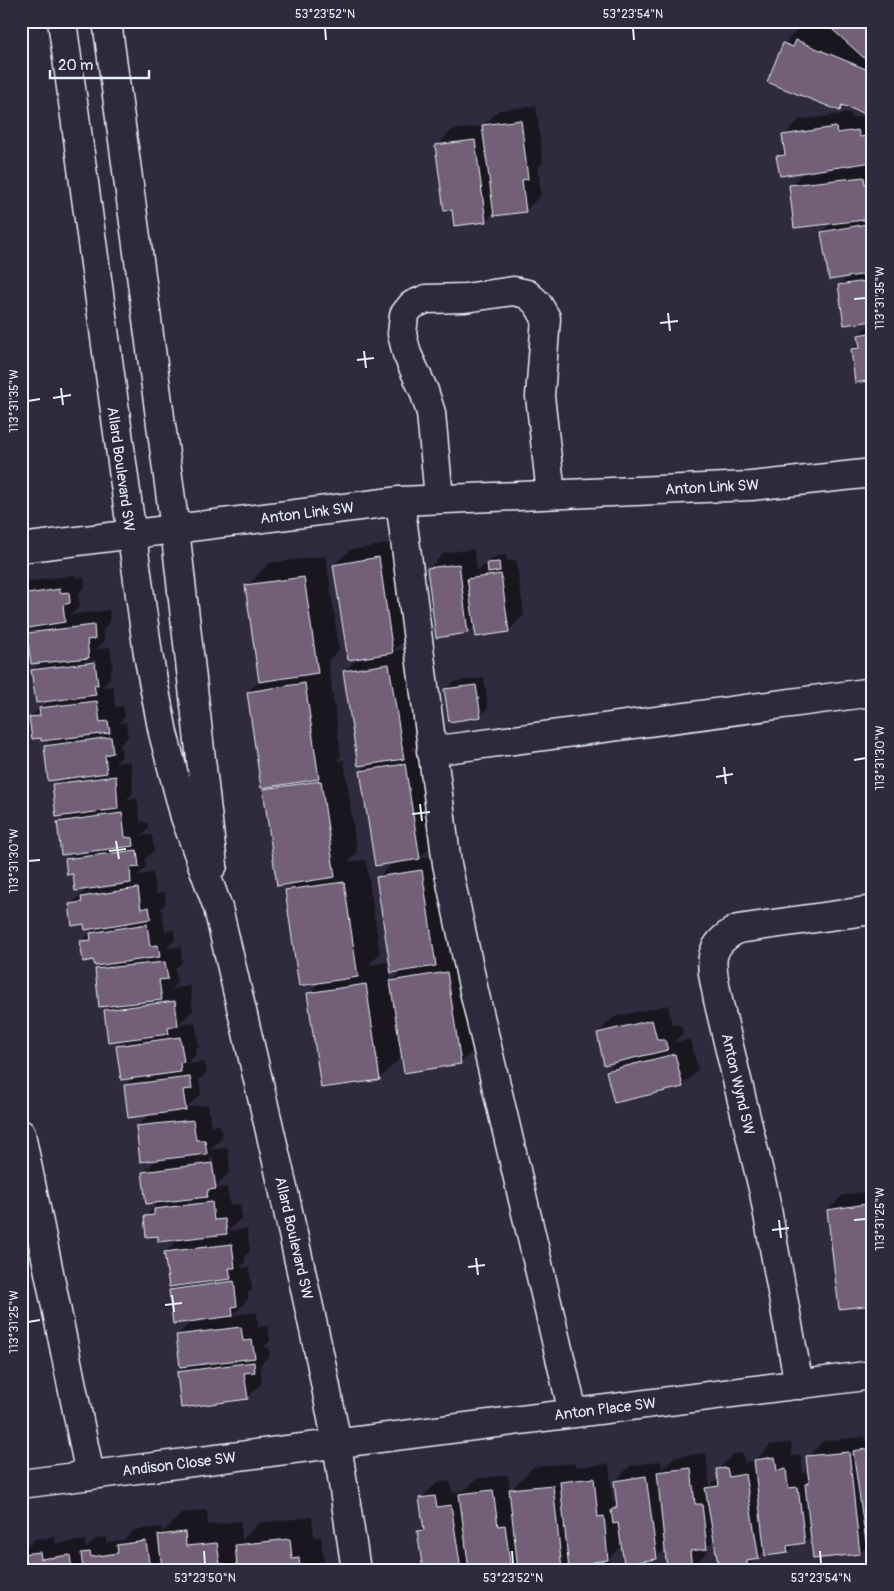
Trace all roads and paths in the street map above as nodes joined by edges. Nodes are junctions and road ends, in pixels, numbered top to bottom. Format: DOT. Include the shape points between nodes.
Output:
graph roads {
  1 [pos="62,21"];
  2 [pos="107,21"];
  3 [pos="873,473"];
  4 [pos="551,494"];
  5 [pos="439,498"];
  6 [pos="400,501"];
  7 [pos="175,529"];
  8 [pos="130,535"];
  9 [pos="21,548"];
  10 [pos="873,692"];
  11 [pos="431,751"];
  12 [pos="218,908"];
  13 [pos="873,910"];
  14 [pos="21,1134"];
  15 [pos="873,1375"];
  16 [pos="799,1385"];
  17 [pos="573,1413"];
  18 [pos="337,1444"];
  19 [pos="90,1475"];
  20 [pos="21,1484"];
  21 [pos="356,1570"];
  1 -- 8 [label="street, Allard Boulevard SW"];
  2 -- 7 [label="street, Allard Boulevard SW"];
  3 -- 4 [label="street, Anton Link SW" via="751,486"];
  4 -- 5 [label="street, Anton Link SW"];
  4 -- 5 [label="street" via="540,396 546,318 527,294 513,291 465,298 426,299 412,305 404,315 402,334 407,354 431,413"];
  5 -- 6 [label="street, Anton Link SW"];
  6 -- 7 [label="street, Anton Link SW"];
  6 -- 11 [label="street"];
  7 -- 8 [label="street, Anton Link SW"];
  7 -- 12 [label="street, Allard Boulevard SW"];
  8 -- 9 [label="street, Anton Link SW"];
  8 -- 12 [label="street, Allard Boulevard SW" via="163,733 185,817"];
  10 -- 11 [label="street"];
  11 -- 17 [label="street" via="448,864 474,991"];
  12 -- 18 [label="street, Allard Boulevard SW" via="303,1279"];
  13 -- 16 [label="street, Anton Wynd SW" via="738,929 716,945 713,957 718,1000 778,1257"];
  14 -- 19 [label="street"];
  15 -- 16 [label="street, Anton Place SW"];
  16 -- 17 [label="street, Anton Place SW"];
  17 -- 18 [label="street, Anton Place SW"];
  18 -- 19 [label="street, Andison Close SW"];
  18 -- 21 [label="street, Allard Boulevard SW"];
  19 -- 20 [label="street, Andison Close SW"];
}
